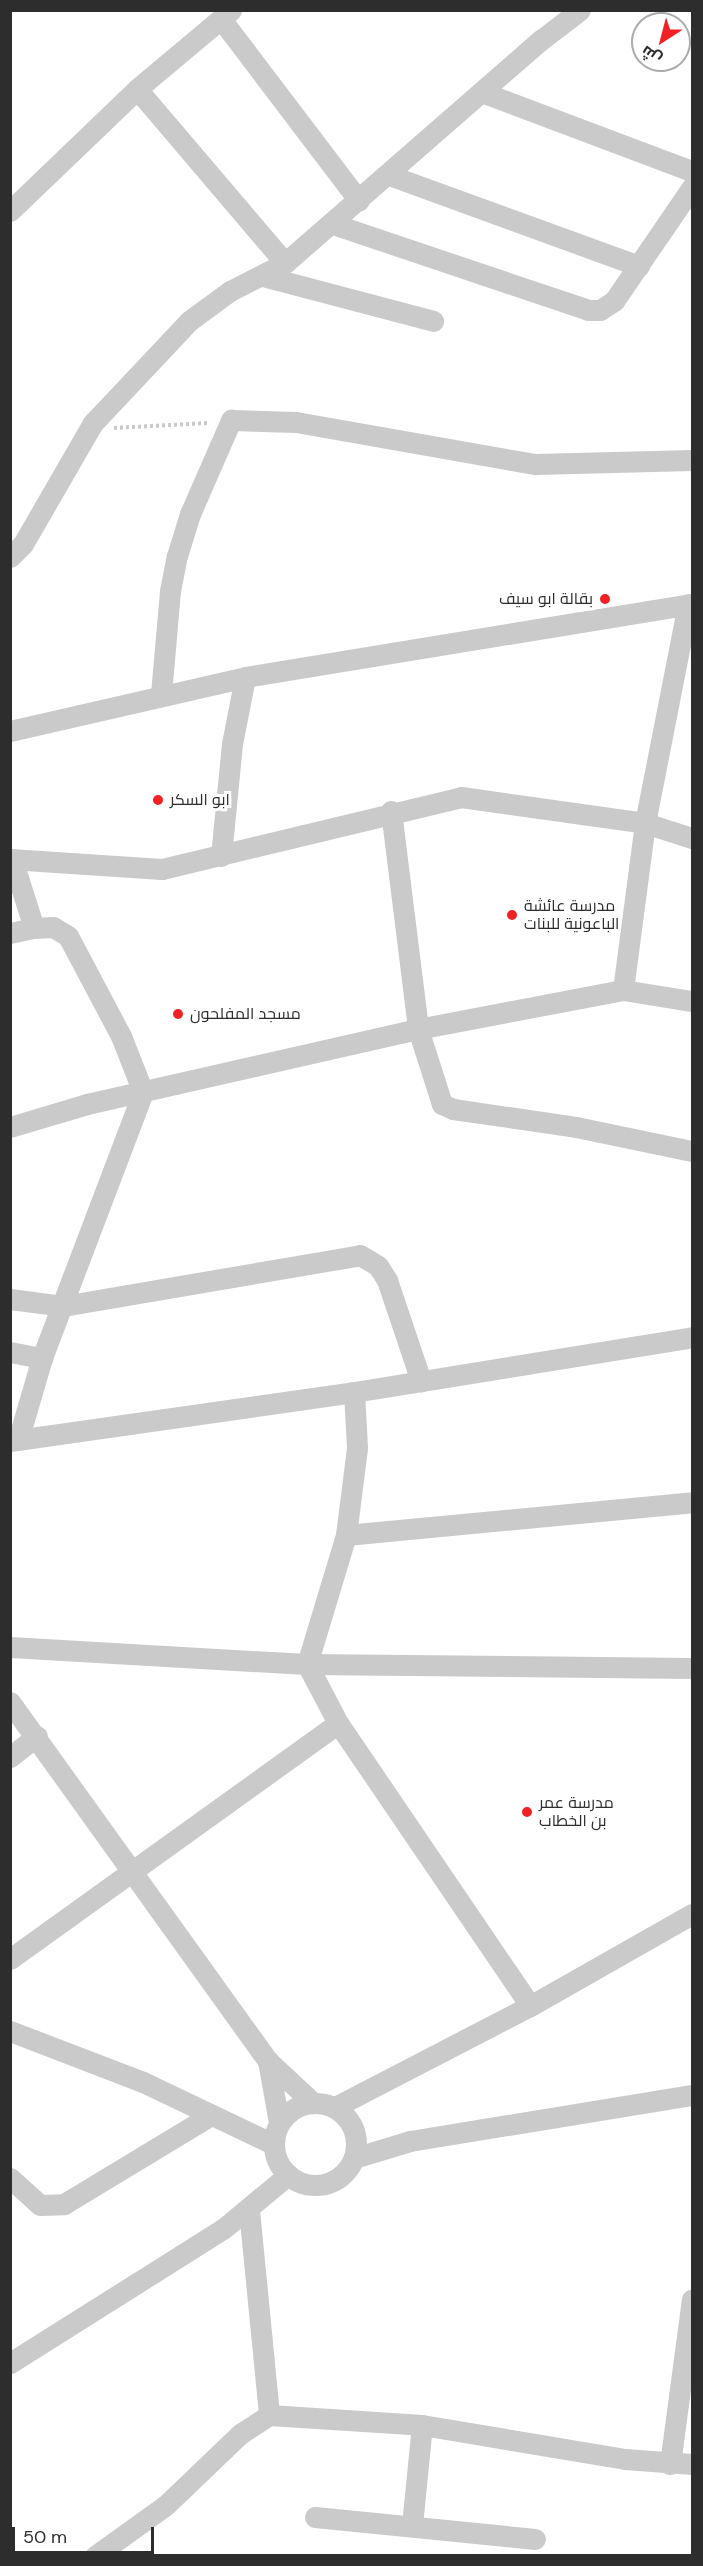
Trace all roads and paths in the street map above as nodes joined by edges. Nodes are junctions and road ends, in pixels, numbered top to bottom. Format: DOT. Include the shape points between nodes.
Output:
graph roads {
  1 [pos="580,10"];
  2 [pos="226,15"];
  3 [pos="137,89"];
  4 [pos="484,93"];
  5 [pos="693,171"];
  6 [pos="389,176"];
  7 [pos="693,187"];
  8 [pos="359,201"];
  9 [pos="10,211"];
  10 [pos="333,224"];
  11 [pos="285,263"];
  12 [pos="639,266"];
  13 [pos="263,276"];
  14 [pos="433,321"];
  15 [pos="231,420"];
  16 [pos="93,423"];
  17 [pos="693,460"];
  18 [pos="10,557"];
  19 [pos="690,604"];
  20 [pos="246,677"];
  21 [pos="161,694"];
  22 [pos="10,731"];
  23 [pos="392,811"];
  24 [pos="645,823"];
  25 [pos="693,838"];
  26 [pos="221,856"];
  27 [pos="11,859"];
  28 [pos="34,928"];
  29 [pos="10,933"];
  30 [pos="623,990"];
  31 [pos="693,1001"];
  32 [pos="418,1029"];
  33 [pos="142,1092"];
  34 [pos="10,1127"];
  35 [pos="693,1151"];
  36 [pos="10,1299"];
  37 [pos="63,1306"];
  38 [pos="693,1337"];
  39 [pos="10,1352"];
  40 [pos="42,1358"];
  41 [pos="421,1381"];
  42 [pos="354,1392"];
  43 [pos="14,1441"];
  44 [pos="693,1502"];
  45 [pos="346,1535"];
  46 [pos="10,1647"];
  47 [pos="306,1664"];
  48 [pos="693,1668"];
  49 [pos="10,1702"];
  50 [pos="338,1723"];
  51 [pos="37,1736"];
  52 [pos="10,1757"];
  53 [pos="133,1870"];
  54 [pos="693,1914"];
  55 [pos="10,1959"];
  56 [pos="530,2006"];
  57 [pos="10,2031"];
  58 [pos="268,2061"];
  59 [pos="693,2095"];
  60 [pos="313,2103"];
  61 [pos="335,2108"];
  62 [pos="211,2115"];
  63 [pos="354,2132"];
  64 [pos="276,2133"];
  65 [pos="410,2141"];
  66 [pos="354,2157"];
  67 [pos="288,2175"];
  68 [pos="10,2178"];
  69 [pos="249,2210"];
  70 [pos="693,2299"];
  71 [pos="10,2363"];
  72 [pos="269,2415"];
  73 [pos="422,2424"];
  74 [pos="670,2464"];
  75 [pos="693,2464"];
  76 [pos="315,2517"];
  77 [pos="412,2525"];
  78 [pos="535,2539"];
  79 [pos="95,2556"];
  1 -- 4 [label="street"];
  2 -- 3 [label="street"];
  2 -- 8 [label="street"];
  3 -- 9 [label="street"];
  3 -- 11 [label="street"];
  4 -- 5 [label="street"];
  4 -- 6 [label="street"];
  6 -- 8 [label="street"];
  6 -- 12 [label="street"];
  7 -- 12 [label="street"];
  8 -- 10 [label="street"];
  10 -- 11 [label="street"];
  10 -- 12 [label="street" via="588,310 600,310 614,301"];
  11 -- 13 [label="street"];
  13 -- 14 [label="street"];
  13 -- 16 [label="street" via="204,308"];
  15 -- 16 [label="path" via="123,430"];
  15 -- 17 [label="street" via="296,422 534,464"];
  15 -- 21 [label="street" via="190,514 177,556"];
  16 -- 18 [label="street" via="23,544"];
  19 -- 20 [label="street"];
  19 -- 24 [label="street"];
  20 -- 21 [label="street"];
  20 -- 26 [label="street" via="232,744"];
  21 -- 22 [label="street"];
  23 -- 24 [label="street" via="443,798 483,797"];
  23 -- 26 [label="street"];
  23 -- 32 [label="street"];
  24 -- 25 [label="street"];
  24 -- 30 [label="street"];
  26 -- 27 [label="street" via="185,865 135,870"];
  27 -- 28 [label="street"];
  28 -- 29 [label="street"];
  28 -- 33 [label="street" via="53,927 68,936 121,1036"];
  30 -- 31 [label="street"];
  30 -- 32 [label="street"];
  32 -- 33 [label="street"];
  32 -- 35 [label="street" via="438,1099 447,1107 576,1127"];
  33 -- 34 [label="street"];
  33 -- 37 [label="street"];
  36 -- 37 [label="street"];
  37 -- 40 [label="street"];
  37 -- 41 [label="street" via="360,1255 378,1266 387,1280"];
  38 -- 41 [label="street"];
  39 -- 40 [label="street"];
  40 -- 43 [label="street"];
  41 -- 42 [label="street"];
  42 -- 43 [label="street"];
  42 -- 45 [label="street" via="357,1448"];
  44 -- 45 [label="street"];
  45 -- 47 [label="street"];
  46 -- 47 [label="street"];
  47 -- 48 [label="street"];
  47 -- 50 [label="street"];
  49 -- 51 [label="street"];
  50 -- 53 [label="street"];
  50 -- 56 [label="street"];
  51 -- 52 [label="street"];
  51 -- 53 [label="street"];
  53 -- 55 [label="street"];
  53 -- 58 [label="street"];
  54 -- 56 [label="street"];
  56 -- 61 [label="street"];
  57 -- 62 [label="street" via="143,2082"];
  58 -- 60 [label="street"];
  58 -- 64 [label="street"];
  59 -- 65 [label="street"];
  60 -- 61 [label="street"];
  60 -- 64 [label="street" via="293,2109"];
  61 -- 63 [label="street"];
  62 -- 64 [label="street"];
  62 -- 68 [label="street" via="64,2204 39,2205"];
  63 -- 65 [label="street"];
  63 -- 66 [label="street"];
  64 -- 67 [label="street" via="277,2161"];
  65 -- 66 [label="street"];
  66 -- 67 [label="street" via="346,2172 333,2181 309,2184"];
  67 -- 69 [label="street"];
  69 -- 71 [label="street" via="152,2276"];
  69 -- 72 [label="street"];
  70 -- 74 [label="street"];
  72 -- 73 [label="street"];
  72 -- 79 [label="street" via="240,2434 166,2505"];
  73 -- 74 [label="street"];
  73 -- 77 [label="street"];
  74 -- 75 [label="street"];
  76 -- 77 [label="street"];
  77 -- 78 [label="street"];
}
